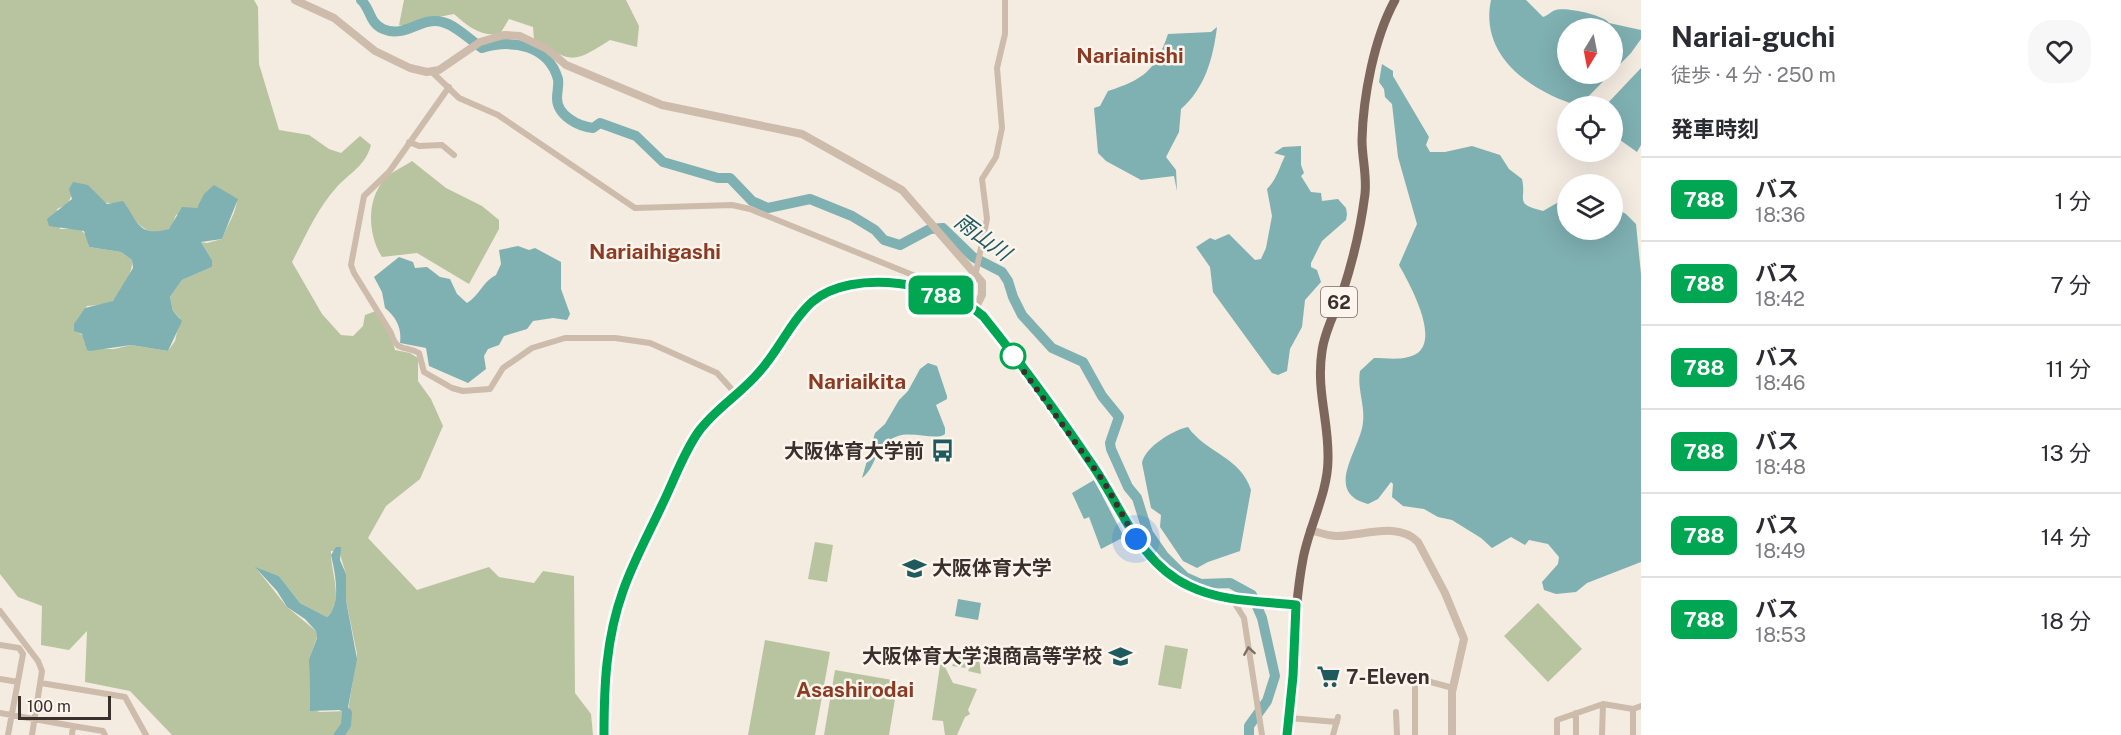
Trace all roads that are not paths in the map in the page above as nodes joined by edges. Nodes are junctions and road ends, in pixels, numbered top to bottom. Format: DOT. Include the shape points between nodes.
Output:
graph roads {
  1 [pos="295,0"];
  2 [pos="1005,0"];
  3 [pos="1395,0"];
  4 [pos="432,72"];
  5 [pos="449,87"];
  6 [pos="409,142"];
  7 [pos="454,155"];
  8 [pos="976,272"];
  9 [pos="975,309"];
  10 [pos="736,394"];
  11 [pos="1310,530"];
  12 [pos="1232,599"];
  13 [pos="1296,605"];
  14 [pos="0,611"];
  15 [pos="0,645"];
  16 [pos="1401,674"];
  17 [pos="1415,678"];
  18 [pos="0,679"];
  19 [pos="18,682"];
  20 [pos="41,683"];
  21 [pos="1453,688"];
  22 [pos="1603,704"];
  23 [pos="1641,706"];
  24 [pos="1633,709"];
  25 [pos="0,712"];
  26 [pos="1395,712"];
  27 [pos="1576,713"];
  28 [pos="12,715"];
  29 [pos="1289,718"];
  30 [pos="35,719"];
  31 [pos="73,726"];
  32 [pos="8,735"];
  33 [pos="32,735"];
  34 [pos="72,735"];
  35 [pos="105,735"];
  36 [pos="146,735"];
  37 [pos="604,735"];
  38 [pos="1262,735"];
  39 [pos="1287,735"];
  40 [pos="1333,735"];
  41 [pos="1397,735"];
  42 [pos="1415,735"];
  43 [pos="1452,735"];
  44 [pos="1557,735"];
  45 [pos="1576,735"];
  46 [pos="1602,735"];
  47 [pos="1632,735"];
  1 -- 4 [label="street" via="334,18 389,59"];
  2 -- 8 [label="street" via="1005,34 998,68 1002,128 996,157 982,180 987,219"];
  3 -- 11 [label="main road, 62" via="1380,30 1364,115 1366,180 1359,228 1343,290 1322,347 1319,390 1328,457 1323,491"];
  4 -- 5 [label="street"];
  4 -- 8 [label="street" via="480,42 504,35 520,36 548,49 566,65 662,105 802,134 902,190"];
  5 -- 6 [label="street"];
  5 -- 8 [label="street" via="459,98 498,115 635,208 741,207 930,282 951,284"];
  6 -- 7 [label="street" via="419,146 442,145"];
  6 -- 10 [label="street" via="389,172 364,196 351,265 394,343 419,353 427,375 463,392 490,389 503,368 532,348 565,338 615,338 650,343 717,373"];
  8 -- 9 [label="street" via="983,288"];
  9 -- 10 [label="street" via="912,286 868,282 835,289 811,303 760,372"];
  9 -- 12 [label="street" via="1085,453 1143,550 1164,571 1188,586"];
  10 -- 37 [label="street" via="711,416 690,446 622,592 606,660"];
  11 -- 13 [label="main road, 62"];
  11 -- 21 [label="street" via="1335,536 1397,531 1418,542 1464,639"];
  12 -- 13 [label="street"];
  38 -- 12 [label="street, one-way" via="1244,618"];
  13 -- 29 [label="main road, 62"];
  14 -- 20 [label="street" via="38,661"];
  15 -- 19 [label="street" via="19,648 23,654"];
  16 -- 17 [label="street"];
  17 -- 21 [label="street"];
  17 -- 42 [label="street"];
  18 -- 19 [label="street"];
  19 -- 28 [label="street"];
  20 -- 30 [label="street"];
  20 -- 36 [label="street" via="125,697"];
  21 -- 43 [label="street"];
  22 -- 24 [label="street"];
  22 -- 27 [label="street"];
  22 -- 46 [label="street"];
  23 -- 24 [label="street"];
  24 -- 47 [label="street"];
  25 -- 28 [label="street"];
  26 -- 41 [label="street"];
  27 -- 44 [label="street" via="1557,720"];
  27 -- 45 [label="street"];
  28 -- 30 [label="street"];
  28 -- 32 [label="street"];
  29 -- 39 [label="main road, 62"];
  29 -- 40 [label="street" via="1337,720"];
  30 -- 31 [label="street"];
  30 -- 33 [label="street"];
  31 -- 34 [label="street"];
  31 -- 35 [label="street" via="103,731"];
}
